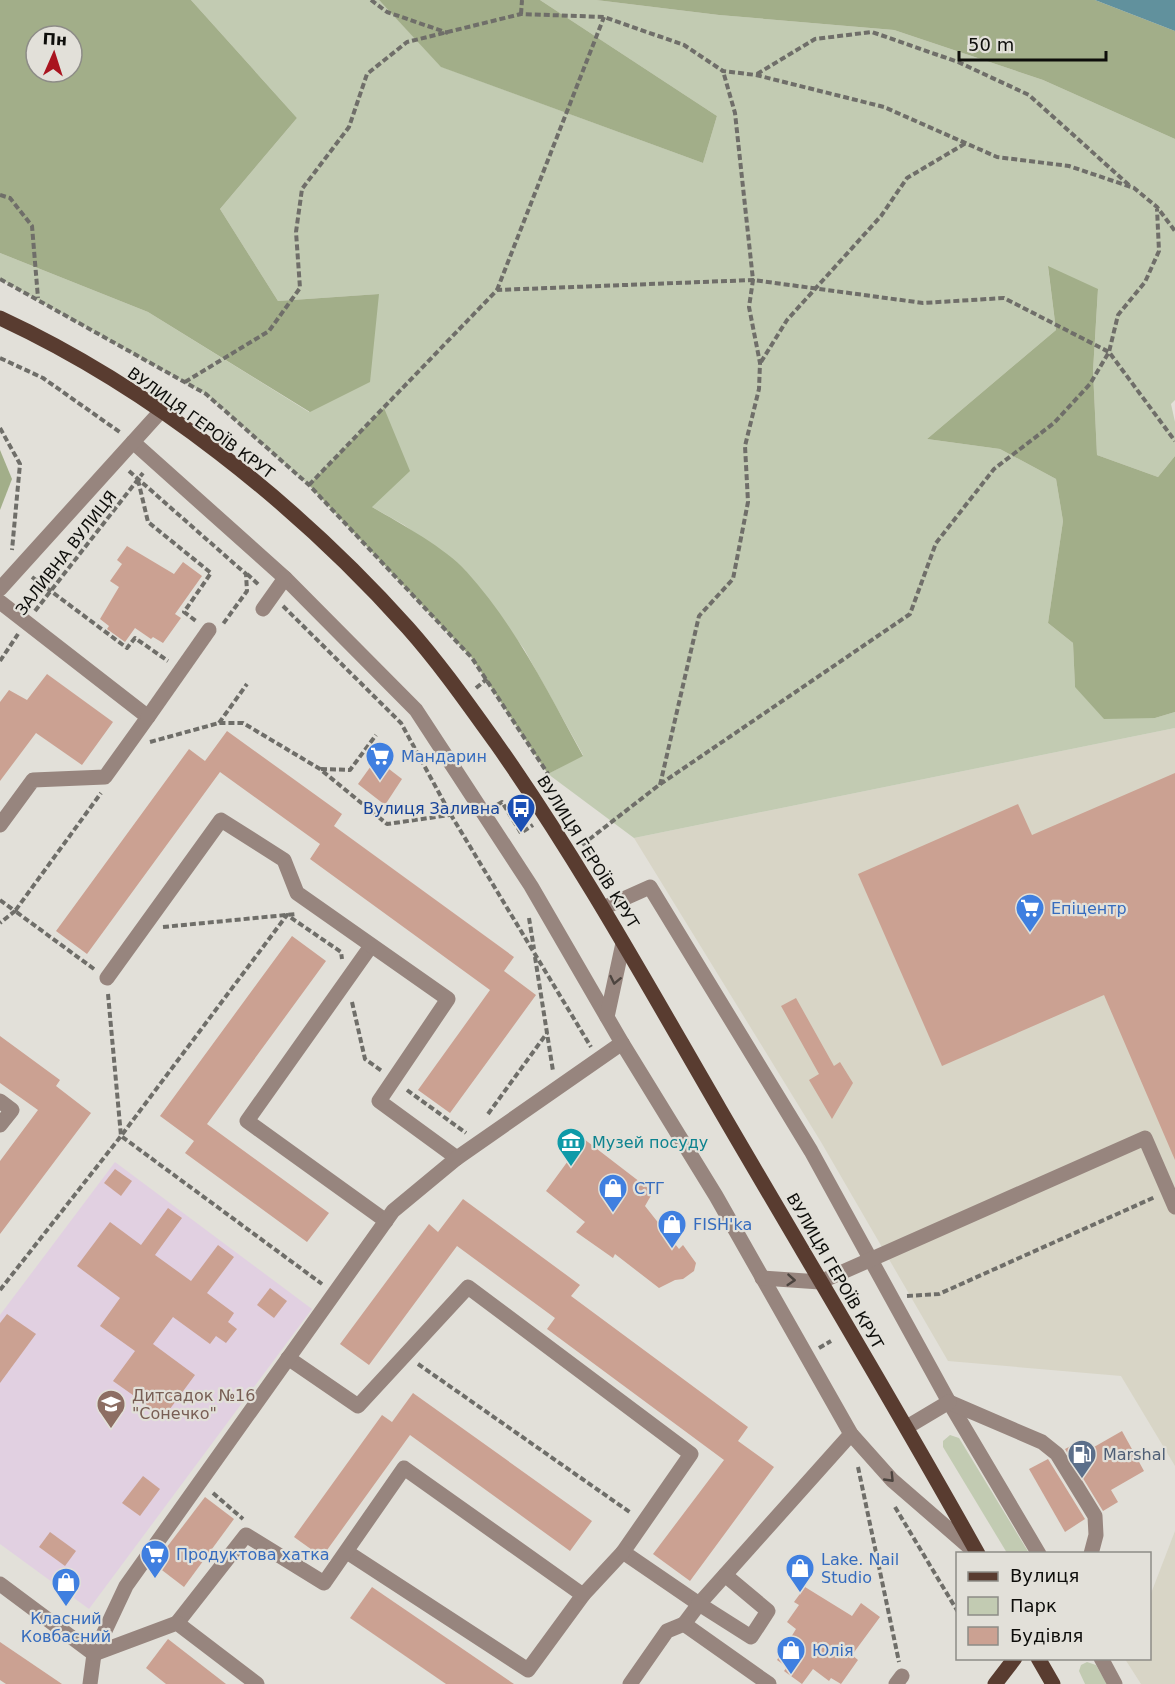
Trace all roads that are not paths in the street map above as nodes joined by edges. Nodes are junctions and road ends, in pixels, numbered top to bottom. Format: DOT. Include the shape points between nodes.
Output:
graph roads {
  1 [pos="0,318"];
  2 [pos="161,411"];
  3 [pos="133,442"];
  4 [pos="285,578"];
  5 [pos="5,584"];
  6 [pos="0,602"];
  7 [pos="263,609"];
  8 [pos="209,630"];
  9 [pos="148,717"];
  10 [pos="0,825"];
  11 [pos="603,908"];
  12 [pos="623,943"];
  13 [pos="371,946"];
  14 [pos="107,978"];
  15 [pos="607,1017"];
  16 [pos="622,1043"];
  17 [pos="0,1101"];
  18 [pos="0,1125"];
  19 [pos="457,1158"];
  20 [pos="1175,1207"];
  21 [pos="386,1221"];
  22 [pos="870,1259"];
  23 [pos="762,1278"];
  24 [pos="820,1282"];
  25 [pos="288,1358"];
  26 [pos="949,1402"];
  27 [pos="907,1427"];
  28 [pos="851,1434"];
  29 [pos="347,1552"];
  30 [pos="622,1552"];
  31 [pos="976,1552"];
  32 [pos="977,1552"];
  33 [pos="1038,1552"];
  34 [pos="1092,1552"];
  35 [pos="725,1575"];
  36 [pos="0,1584"];
  37 [pos="583,1595"];
  38 [pos="699,1604"];
  39 [pos="177,1623"];
  40 [pos="684,1624"];
  41 [pos="94,1654"];
  42 [pos="1014,1660"];
  43 [pos="1039,1660"];
  44 [pos="1102,1660"];
  45 [pos="90,1684"];
  46 [pos="257,1684"];
  47 [pos="630,1684"];
  48 [pos="769,1684"];
  49 [pos="995,1684"];
  50 [pos="1053,1684"];
  51 [pos="1115,1684"];
  1 -- 2 [label="main road, ВУЛИЦЯ ГЕРОЇВ КРУТ" via="52,342"];
  2 -- 3 [label="lane"];
  2 -- 11 [label="main road, ВУЛИЦЯ ГЕРОЇВ КРУТ" via="253,479 341,558 402,621 464,698"];
  3 -- 4 [label="lane"];
  3 -- 5 [label="lane"];
  4 -- 7 [label="lane"];
  4 -- 15 [label="lane" via="416,710 531,886"];
  6 -- 9 [label="lane"];
  8 -- 9 [label="lane"];
  9 -- 10 [label="lane" via="105,777 33,780"];
  11 -- 12 [label="main road, ВУЛИЦЯ ГЕРОЇВ КРУТ"];
  11 -- 22 [label="lane" via="650,887 811,1151"];
  12 -- 15 [label="lane, one-way"];
  12 -- 24 [label="main road, ВУЛИЦЯ ГЕРОЇВ КРУТ"];
  13 -- 14 [label="lane" via="297,893 284,860 221,820"];
  13 -- 19 [label="lane" via="448,999 379,1101"];
  13 -- 21 [label="lane" via="247,1121"];
  15 -- 16 [label="lane"];
  16 -- 19 [label="lane"];
  16 -- 23 [label="lane"];
  17 -- 18 [label="lane" via="12,1110"];
  19 -- 21 [label="lane"];
  20 -- 22 [label="lane" via="1145,1138"];
  21 -- 25 [label="lane"];
  22 -- 24 [label="lane"];
  22 -- 26 [label="lane"];
  23 -- 24 [label="lane, one-way"];
  23 -- 28 [label="lane"];
  24 -- 27 [label="main road, ВУЛИЦЯ ГЕРОЇВ КРУТ"];
  25 -- 30 [label="lane" via="358,1406 468,1287 691,1454"];
  25 -- 41 [label="lane" via="126,1586"];
  26 -- 27 [label="lane"];
  26 -- 33 [label="lane"];
  26 -- 34 [label="lane" via="1042,1442 1057,1454 1095,1516"];
  27 -- 32 [label="main road, ВУЛИЦЯ ГЕРОЇВ КРУТ"];
  28 -- 31 [label="lane, one-way" via="892,1480"];
  28 -- 35 [label="lane"];
  29 -- 37 [label="lane" via="528,1670"];
  29 -- 37 [label="lane" via="404,1468"];
  29 -- 39 [label="lane" via="324,1583 246,1535"];
  30 -- 37 [label="lane"];
  30 -- 38 [label="lane"];
  35 -- 38 [label="lane"];
  35 -- 38 [label="lane" via="768,1611 751,1637"];
  36 -- 41 [label="lane"];
  38 -- 40 [label="lane"];
  39 -- 41 [label="lane"];
  39 -- 46 [label="lane"];
  40 -- 47 [label="lane" via="667,1631"];
  40 -- 48 [label="lane"];
  41 -- 45 [label="lane"];
  42 -- 49 [label="main road"];
  43 -- 50 [label="main road"];
  44 -- 51 [label="lane"];
}
